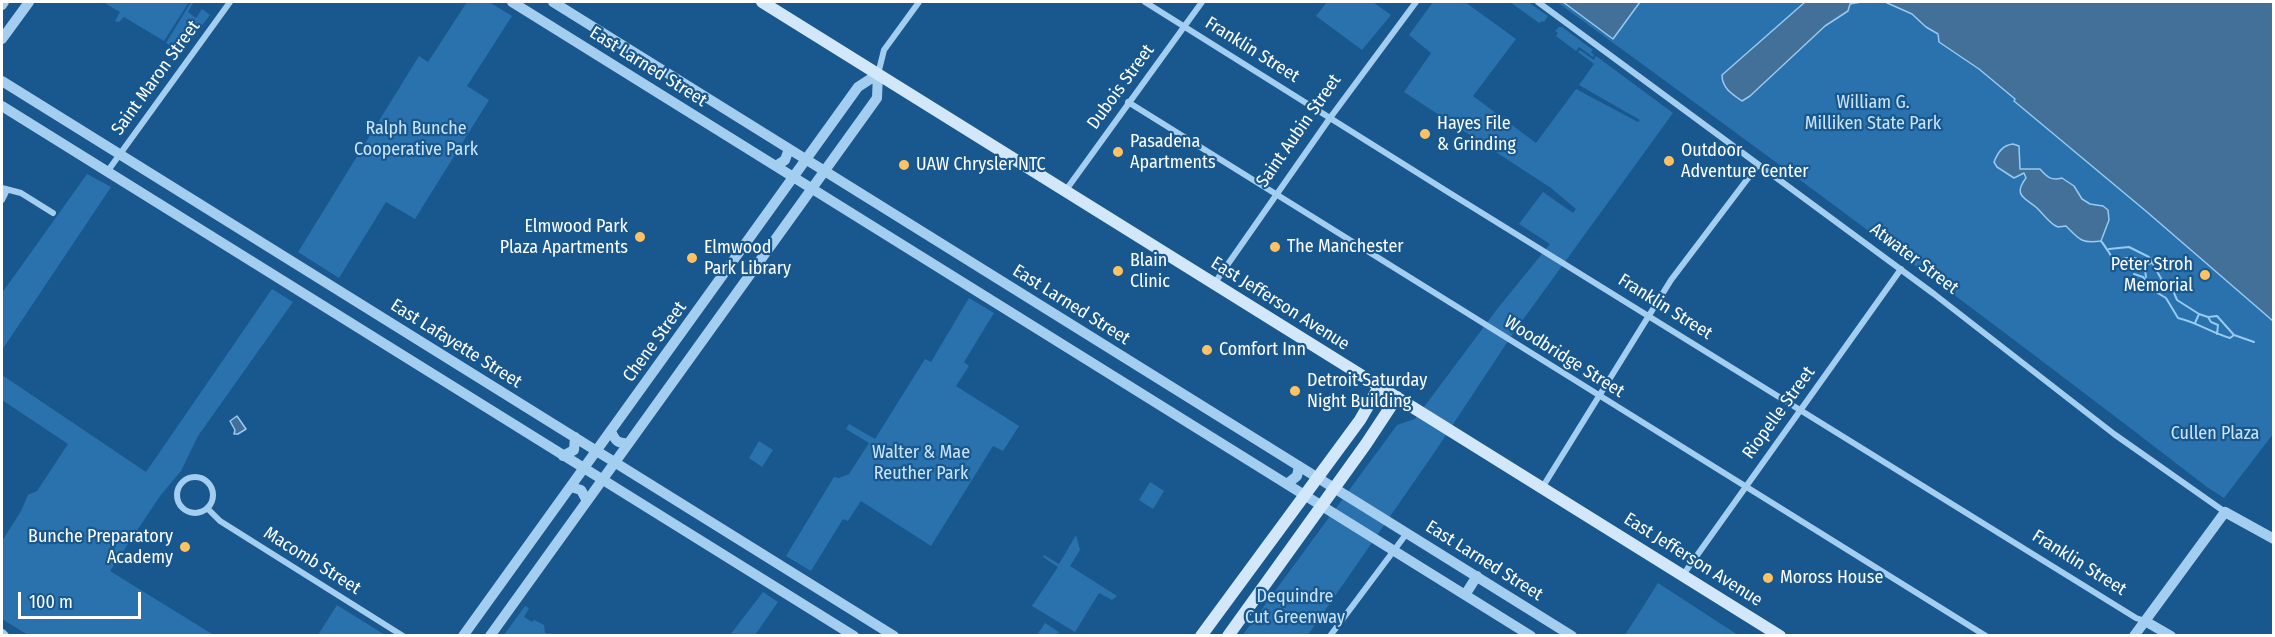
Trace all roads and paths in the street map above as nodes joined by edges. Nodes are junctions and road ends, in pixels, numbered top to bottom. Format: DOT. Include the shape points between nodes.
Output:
graph roads {
  1 [pos="29,2"];
  2 [pos="230,2"];
  3 [pos="512,2"];
  4 [pos="553,2"];
  5 [pos="762,2"];
  6 [pos="919,2"];
  7 [pos="1145,2"];
  8 [pos="1202,2"];
  9 [pos="1416,2"];
  10 [pos="1538,2"];
  11 [pos="1184,27"];
  12 [pos="599,30"];
  13 [pos="2,39"];
  14 [pos="587,48"];
  15 [pos="878,74"];
  16 [pos="2,81"];
  17 [pos="851,97"];
  18 [pos="1128,102"];
  19 [pos="2,106"];
  20 [pos="868,110"];
  21 [pos="1330,118"];
  22 [pos="822,137"];
  23 [pos="100,142"];
  24 [pos="789,148"];
  25 [pos="839,151"];
  26 [pos="120,154"];
  27 [pos="806,159"];
  28 [pos="88,160"];
  29 [pos="1758,165"];
  30 [pos="776,166"];
  31 [pos="140,167"];
  32 [pos="825,170"];
  33 [pos="107,172"];
  34 [pos="794,176"];
  35 [pos="846,183"];
  36 [pos="127,184"];
  37 [pos="813,188"];
  38 [pos="4,189"];
  39 [pos="1066,190"];
  40 [pos="781,195"];
  41 [pos="1276,195"];
  42 [pos="2,200"];
  43 [pos="834,202"];
  44 [pos="797,208"];
  45 [pos="53,213"];
  46 [pos="1901,269"];
  47 [pos="727,272"];
  48 [pos="744,284"];
  49 [pos="1214,284"];
  50 [pos="1648,316"];
  51 [pos="1064,319"];
  52 [pos="413,337"];
  53 [pos="1053,338"];
  54 [pos="667,354"];
  55 [pos="402,355"];
  56 [pos="685,366"];
  57 [pos="1379,387"];
  58 [pos="1600,396"];
  59 [pos="1397,397"];
  60 [pos="1208,409"];
  61 [pos="1800,410"];
  62 [pos="1363,414"];
  63 [pos="1379,424"];
  64 [pos="1196,427"];
  65 [pos="611,431"];
  66 [pos="575,438"];
  67 [pos="629,443"];
  68 [pos="597,451"];
  69 [pos="563,456"];
  70 [pos="1331,459"];
  71 [pos="615,462"];
  72 [pos="1299,466"];
  73 [pos="584,468"];
  74 [pos="1346,471"];
  75 [pos="634,474"];
  76 [pos="1318,477"];
  77 [pos="602,480"];
  78 [pos="1287,484"];
  79 [pos="1745,486"];
  80 [pos="571,487"];
  81 [pos="1335,488"];
  82 [pos="1542,488"];
  83 [pos="620,491"];
  84 [pos="1304,494"];
  85 [pos="587,501"];
  86 [pos="1322,505"];
  87 [pos="207,508"];
  88 [pos="1292,511"];
  89 [pos="2224,512"];
  90 [pos="1309,523"];
  91 [pos="1407,533"];
  92 [pos="2274,539"];
  93 [pos="1428,546"];
  94 [pos="1393,550"];
  95 [pos="1414,563"];
  96 [pos="1683,575"];
  97 [pos="1477,576"];
  98 [pos="802,578"];
  99 [pos="1466,595"];
  100 [pos="791,597"];
  101 [pos="2145,621"];
  102 [pos="1205,634"];
  103 [pos="403,636"];
  104 [pos="463,636"];
  105 [pos="490,636"];
  106 [pos="854,636"];
  107 [pos="894,636"];
  108 [pos="1228,636"];
  109 [pos="1330,636"];
  110 [pos="1531,636"];
  111 [pos="1572,636"];
  112 [pos="1780,636"];
  113 [pos="1986,636"];
  114 [pos="2134,636"];
  115 [pos="2171,636"];
  1 -- 13 [label="street"];
  2 -- 26 [label="street, Saint Maron Street"];
  3 -- 14 [label="street, East Larned Street"];
  4 -- 12 [label="street, East Larned Street"];
  5 -- 15 [label="main road, East Jefferson Avenue"];
  6 -- 15 [label="street" via="884,50"];
  7 -- 11 [label="street, Franklin Street"];
  8 -- 11 [label="street, Dubois Street"];
  9 -- 21 [label="street, Saint Aubin Street"];
  10 -- 29 [label="street, Atwater Street"];
  11 -- 18 [label="street, Dubois Street"];
  11 -- 21 [label="street, Franklin Street"];
  12 -- 14 [label="street"];
  12 -- 24 [label="street, East Larned Street"];
  14 -- 30 [label="street, East Larned Street"];
  15 -- 17 [label="street, Chene Street" via="858,87"];
  15 -- 20 [label="street" via="877,98"];
  15 -- 39 [label="main road, East Jefferson Avenue"];
  16 -- 23 [label="street, East Lafayette Street"];
  17 -- 20 [label="street" via="863,98"];
  17 -- 22 [label="street, Chene Street"];
  18 -- 39 [label="street, Dubois Street"];
  18 -- 41 [label="street, Woodbridge Street"];
  19 -- 28 [label="street"];
  20 -- 25 [label="street"];
  21 -- 41 [label="street, Saint Aubin Street"];
  21 -- 50 [label="street, Franklin Street"];
  22 -- 25 [label="street" via="826,149"];
  22 -- 27 [label="street, Chene Street"];
  23 -- 26 [label="street, East Lafayette Street"];
  23 -- 28 [label="street" via="99,157"];
  24 -- 27 [label="street, East Larned Street"];
  24 -- 30 [label="street" via="785,160"];
  25 -- 32 [label="street"];
  26 -- 31 [label="street, East Lafayette Street"];
  26 -- 33 [label="street, Saint Maron Street"];
  27 -- 32 [label="street, East Larned Street"];
  27 -- 34 [label="street, Chene Street"];
  28 -- 33 [label="street"];
  29 -- 46 [label="street, Atwater Street"];
  29 -- 50 [label="street"];
  30 -- 34 [label="street, East Larned Street"];
  31 -- 36 [label="street" via="129,172"];
  31 -- 52 [label="street, East Lafayette Street"];
  32 -- 35 [label="street, East Larned Street"];
  32 -- 37 [label="street"];
  33 -- 36 [label="street"];
  34 -- 37 [label="street, East Larned Street"];
  34 -- 40 [label="street, Chene Street"];
  35 -- 43 [label="street" via="834,189"];
  35 -- 51 [label="street, East Larned Street"];
  36 -- 55 [label="street"];
  37 -- 43 [label="street, East Larned Street"];
  37 -- 44 [label="street"];
  38 -- 42 [label="street"];
  38 -- 45 [label="street"];
  39 -- 49 [label="main road, East Jefferson Avenue"];
  40 -- 44 [label="street" via="792,196"];
  40 -- 47 [label="street, Chene Street"];
  41 -- 49 [label="street, Saint Aubin Street"];
  41 -- 58 [label="street, Woodbridge Street"];
  43 -- 53 [label="street, East Larned Street"];
  44 -- 48 [label="street"];
  46 -- 61 [label="street, Riopelle Street"];
  46 -- 89 [label="street, Atwater Street" via="2114,434"];
  47 -- 48 [label="street"];
  47 -- 54 [label="street, Chene Street"];
  48 -- 56 [label="street"];
  49 -- 57 [label="main road, East Jefferson Avenue"];
  50 -- 58 [label="street"];
  50 -- 61 [label="street, Franklin Street"];
  51 -- 53 [label="street"];
  51 -- 60 [label="street, East Larned Street"];
  52 -- 55 [label="street"];
  52 -- 66 [label="street, East Lafayette Street"];
  53 -- 64 [label="street, East Larned Street"];
  54 -- 56 [label="street"];
  54 -- 65 [label="street, Chene Street"];
  55 -- 69 [label="street"];
  56 -- 67 [label="street"];
  57 -- 59 [label="main road, East Jefferson Avenue"];
  57 -- 62 [label="main road"];
  58 -- 79 [label="street, Woodbridge Street"];
  58 -- 82 [label="street"];
  59 -- 63 [label="main road"];
  59 -- 82 [label="main road, East Jefferson Avenue"];
  60 -- 64 [label="street"];
  60 -- 72 [label="street, East Larned Street"];
  61 -- 79 [label="street, Riopelle Street"];
  61 -- 101 [label="street, Franklin Street"];
  62 -- 63 [label="main road" via="1373,416"];
  62 -- 70 [label="main road"];
  63 -- 74 [label="main road"];
  64 -- 78 [label="street, East Larned Street"];
  65 -- 67 [label="street" via="616,441"];
  65 -- 68 [label="street, Chene Street"];
  66 -- 68 [label="street, East Lafayette Street"];
  66 -- 69 [label="street" via="574,450"];
  67 -- 71 [label="street"];
  68 -- 71 [label="street, East Lafayette Street"];
  68 -- 73 [label="street, Chene Street"];
  69 -- 73 [label="street"];
  70 -- 74 [label="main road" via="1337,468"];
  70 -- 76 [label="main road"];
  71 -- 75 [label="street, East Lafayette Street"];
  71 -- 77 [label="street"];
  72 -- 76 [label="street, East Larned Street"];
  72 -- 78 [label="street" via="1297,476"];
  73 -- 77 [label="street"];
  73 -- 80 [label="street, Chene Street"];
  74 -- 81 [label="main road"];
  75 -- 83 [label="street" via="624,478"];
  75 -- 98 [label="street, East Lafayette Street"];
  76 -- 81 [label="street, East Larned Street"];
  76 -- 84 [label="main road"];
  77 -- 83 [label="street"];
  77 -- 85 [label="street"];
  78 -- 84 [label="street, East Larned Street"];
  79 -- 96 [label="street, Riopelle Street"];
  79 -- 113 [label="street, Woodbridge Street"];
  80 -- 85 [label="street" via="581,490"];
  80 -- 104 [label="street, Chene Street"];
  81 -- 86 [label="main road"];
  81 -- 91 [label="street, East Larned Street"];
  82 -- 96 [label="main road, East Jefferson Avenue"];
  83 -- 100 [label="street"];
  84 -- 86 [label="street, East Larned Street"];
  84 -- 88 [label="main road"];
  85 -- 105 [label="street"];
  86 -- 90 [label="main road"];
  86 -- 94 [label="street, East Larned Street"];
  87 -- 87 [label="street" via="212,497 209,485 199,478 182,482 177,493 182,508 192,513"];
  87 -- 103 [label="street, Macomb Street" via="220,521"];
  88 -- 90 [label="main road" via="1303,514"];
  88 -- 102 [label="main road"];
  89 -- 92 [label="street, Atwater Street"];
  89 -- 101 [label="street"];
  90 -- 108 [label="main road"];
  91 -- 93 [label="street, East Larned Street"];
  91 -- 94 [label="street"];
  93 -- 95 [label="street" via="1417,550"];
  93 -- 97 [label="street, East Larned Street"];
  94 -- 95 [label="street, East Larned Street"];
  94 -- 109 [label="street"];
  95 -- 99 [label="street, East Larned Street"];
  96 -- 112 [label="main road, East Jefferson Avenue"];
  97 -- 99 [label="street"];
  97 -- 111 [label="street, East Larned Street"];
  98 -- 100 [label="street"];
  98 -- 107 [label="street, East Lafayette Street"];
  99 -- 110 [label="street, East Larned Street"];
  100 -- 106 [label="street"];
  101 -- 114 [label="street"];
  101 -- 115 [label="street, Franklin Street"];
}
